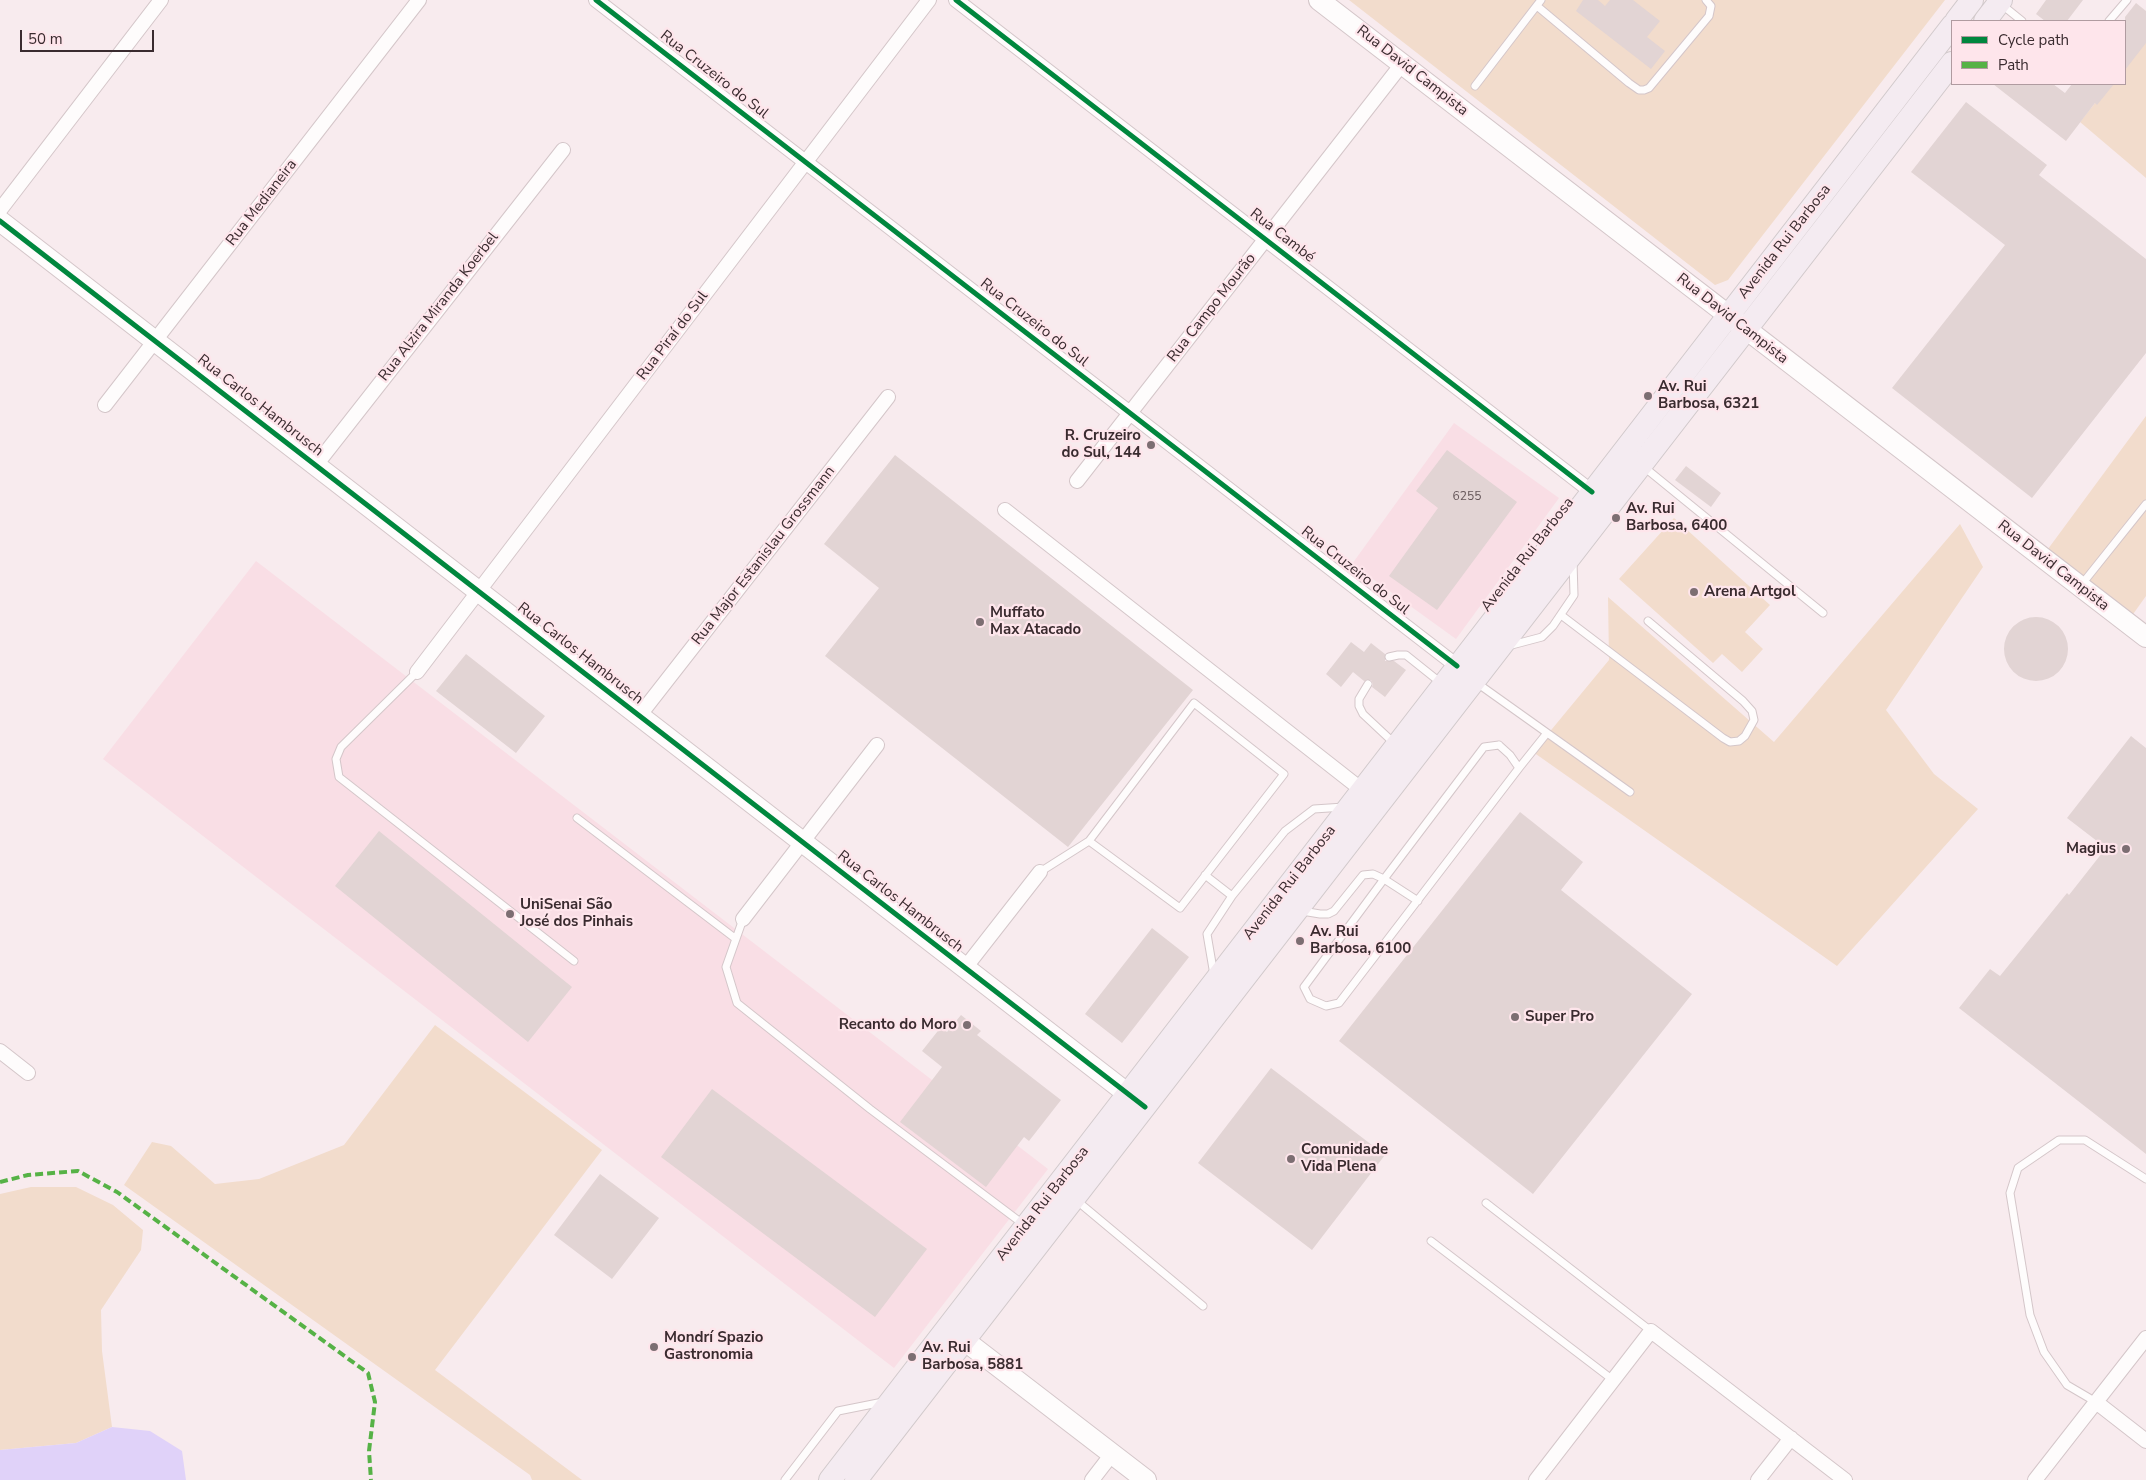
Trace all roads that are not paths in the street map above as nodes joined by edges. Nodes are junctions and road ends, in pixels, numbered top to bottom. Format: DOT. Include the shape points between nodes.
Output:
graph roads {
  1 [pos="161,0"];
  2 [pos="418,0"];
  3 [pos="596,0"];
  4 [pos="929,0"];
  5 [pos="956,0"];
  6 [pos="1319,0"];
  7 [pos="1706,0"];
  8 [pos="1972,0"];
  9 [pos="2127,0"];
  10 [pos="2000,1"];
  11 [pos="1539,3"];
  12 [pos="1957,20"];
  13 [pos="1986,20"];
  14 [pos="2021,20"];
  15 [pos="2110,20"];
  16 [pos="1951,27"];
  17 [pos="1402,64"];
  18 [pos="1951,64"];
  19 [pos="1474,86"];
  20 [pos="563,150"];
  21 [pos="806,162"];
  22 [pos="0,210"];
  23 [pos="0,221"];
  24 [pos="1266,239"];
  25 [pos="1728,316"];
  26 [pos="1747,330"];
  27 [pos="155,341"];
  28 [pos="888,397"];
  29 [pos="105,405"];
  30 [pos="1130,413"];
  31 [pos="316,465"];
  32 [pos="1642,465"];
  33 [pos="1077,481"];
  34 [pos="1592,492"];
  35 [pos="2146,504"];
  36 [pos="1005,510"];
  37 [pos="1573,554"];
  38 [pos="2080,586"];
  39 [pos="479,592"];
  40 [pos="1823,613"];
  41 [pos="1561,616"];
  42 [pos="1648,621"];
  43 [pos="2146,638"];
  44 [pos="1501,647"];
  45 [pos="1390,657"];
  46 [pos="1457,666"];
  47 [pos="418,672"];
  48 [pos="1474,682"];
  49 [pos="1368,684"];
  50 [pos="1443,685"];
  51 [pos="639,716"];
  52 [pos="1547,733"];
  53 [pos="877,744"];
  54 [pos="1396,746"];
  55 [pos="1519,768"];
  56 [pos="1630,792"];
  57 [pos="1356,799"];
  58 [pos="577,818"];
  59 [pos="802,842"];
  60 [pos="1089,842"];
  61 [pos="1040,872"];
  62 [pos="1205,875"];
  63 [pos="1384,879"];
  64 [pos="1232,896"];
  65 [pos="1418,901"];
  66 [pos="1298,910"];
  67 [pos="743,919"];
  68 [pos="736,940"];
  69 [pos="574,961"];
  70 [pos="964,968"];
  71 [pos="1215,981"];
  72 [pos="0,1051"];
  73 [pos="28,1073"];
  74 [pos="1136,1101"];
  75 [pos="2146,1179"];
  76 [pos="1074,1198"];
  77 [pos="1486,1203"];
  78 [pos="1026,1226"];
  79 [pos="1430,1240"];
  80 [pos="1203,1306"];
  81 [pos="1651,1330"];
  82 [pos="2146,1338"];
  83 [pos="964,1340"];
  84 [pos="1613,1380"];
  85 [pos="891,1401"];
  86 [pos="2096,1402"];
  87 [pos="1791,1438"];
  88 [pos="2146,1441"];
  89 [pos="1112,1454"];
  90 [pos="785,1480"];
  91 [pos="830,1480"];
  92 [pos="856,1480"];
  93 [pos="1092,1480"];
  94 [pos="1146,1480"];
  95 [pos="1536,1480"];
  96 [pos="1758,1480"];
  97 [pos="1846,1480"];
  98 [pos="2035,1480"];
  1 -- 22 [label="street"];
  2 -- 27 [label="street, Rua Medianeira"];
  3 -- 21 [label="street, Rua Cruzeiro do Sul"];
  4 -- 21 [label="street, Rua Piraí do Sul"];
  5 -- 24 [label="street, Rua Cambé"];
  6 -- 17 [label="street, Rua David Campista"];
  7 -- 11 [label="lane" via="1711,6 1709,16 1644,90 1629,83"];
  8 -- 12 [label="main road"];
  9 -- 15 [label="lane"];
  10 -- 13 [label="main road"];
  10 -- 14 [label="lane"];
  11 -- 19 [label="lane"];
  16 -- 25 [label="main road, Avenida Rui Barbosa"];
  17 -- 24 [label="street, Rua Campo Mourão"];
  17 -- 25 [label="street, Rua David Campista"];
  18 -- 26 [label="main road, Avenida Rui Barbosa"];
  20 -- 31 [label="street, Rua Alzira Miranda Koerbel"];
  21 -- 30 [label="street, Rua Cruzeiro do Sul"];
  21 -- 39 [label="street, Rua Piraí do Sul"];
  23 -- 27 [label="street, Rua Carlos Hambrusch"];
  24 -- 30 [label="street, Rua Campo Mourão"];
  24 -- 34 [label="street, Rua Cambé"];
  25 -- 26 [label="street, Rua David Campista"];
  25 -- 34 [label="main road, Avenida Rui Barbosa"];
  26 -- 32 [label="main road, Avenida Rui Barbosa"];
  26 -- 38 [label="street, Rua David Campista"];
  27 -- 29 [label="street, Rua Medianeira"];
  27 -- 31 [label="street, Rua Carlos Hambrusch"];
  28 -- 51 [label="street, Rua Major Estanislau Grossmann"];
  30 -- 33 [label="street, Rua Campo Mourão"];
  30 -- 46 [label="street, Rua Cruzeiro do Sul"];
  31 -- 39 [label="street, Rua Carlos Hambrusch"];
  32 -- 37 [label="main road, Avenida Rui Barbosa"];
  32 -- 40 [label="lane"];
  34 -- 46 [label="main road, Avenida Rui Barbosa"];
  35 -- 38 [label="lane"];
  36 -- 57 [label="street"];
  37 -- 41 [label="lane" via="1574,596"];
  37 -- 44 [label="main road, Avenida Rui Barbosa"];
  38 -- 43 [label="street, Rua David Campista"];
  39 -- 47 [label="street, Rua Piraí do Sul"];
  39 -- 51 [label="street, Rua Carlos Hambrusch"];
  41 -- 42 [label="lane" via="1723,738 1730,742 1739,741 1754,720 1752,711"];
  41 -- 44 [label="lane" via="1542,637"];
  44 -- 48 [label="main road, Avenida Rui Barbosa"];
  45 -- 50 [label="lane" via="1406,655"];
  46 -- 50 [label="main road, Avenida Rui Barbosa"];
  47 -- 69 [label="lane" via="341,747 336,759 339,777"];
  48 -- 52 [label="lane"];
  48 -- 66 [label="main road, Avenida Rui Barbosa"];
  49 -- 54 [label="lane" via="1359,699 1362,714"];
  50 -- 54 [label="main road, Avenida Rui Barbosa"];
  51 -- 59 [label="street, Rua Carlos Hambrusch"];
  52 -- 55 [label="lane"];
  52 -- 56 [label="lane"];
  53 -- 59 [label="street"];
  54 -- 57 [label="main road, Avenida Rui Barbosa"];
  55 -- 63 [label="lane" via="1498,745 1484,746"];
  55 -- 65 [label="lane"];
  57 -- 64 [label="lane" via="1314,809 1285,831"];
  57 -- 71 [label="main road, Avenida Rui Barbosa"];
  58 -- 68 [label="lane"];
  59 -- 67 [label="street"];
  59 -- 70 [label="street, Rua Carlos Hambrusch"];
  60 -- 61 [label="lane"];
  60 -- 62 [label="lane" via="1180,908"];
  60 -- 62 [label="lane" via="1194,703 1284,774"];
  61 -- 70 [label="street"];
  62 -- 64 [label="lane"];
  63 -- 65 [label="lane"];
  63 -- 65 [label="lane" via="1304,987 1310,999 1326,1006 1340,1003"];
  63 -- 66 [label="lane" via="1373,874 1363,875 1328,914"];
  64 -- 71 [label="lane" via="1207,934"];
  66 -- 74 [label="main road, Avenida Rui Barbosa"];
  67 -- 68 [label="lane"];
  68 -- 78 [label="lane" via="726,967 737,1003 870,1109"];
  70 -- 74 [label="street, Rua Carlos Hambrusch"];
  71 -- 74 [label="main road, Avenida Rui Barbosa"];
  72 -- 73 [label="street"];
  74 -- 76 [label="main road, Avenida Rui Barbosa"];
  74 -- 78 [label="main road, Avenida Rui Barbosa"];
  75 -- 86 [label="lane" via="2085,1140 2059,1140 2018,1168 2010,1193 2030,1315 2044,1352 2067,1385"];
  76 -- 80 [label="lane"];
  76 -- 83 [label="main road, Avenida Rui Barbosa"];
  77 -- 81 [label="lane"];
  78 -- 85 [label="main road, Avenida Rui Barbosa"];
  79 -- 84 [label="lane"];
  81 -- 84 [label="street"];
  81 -- 87 [label="street"];
  82 -- 86 [label="street"];
  83 -- 89 [label="street"];
  83 -- 92 [label="main road, Avenida Rui Barbosa"];
  84 -- 95 [label="street"];
  85 -- 90 [label="lane" via="838,1411"];
  85 -- 91 [label="main road, Avenida Rui Barbosa"];
  86 -- 88 [label="street"];
  86 -- 98 [label="street"];
  87 -- 96 [label="street"];
  87 -- 97 [label="street"];
  89 -- 93 [label="street"];
  89 -- 94 [label="street"];
}
